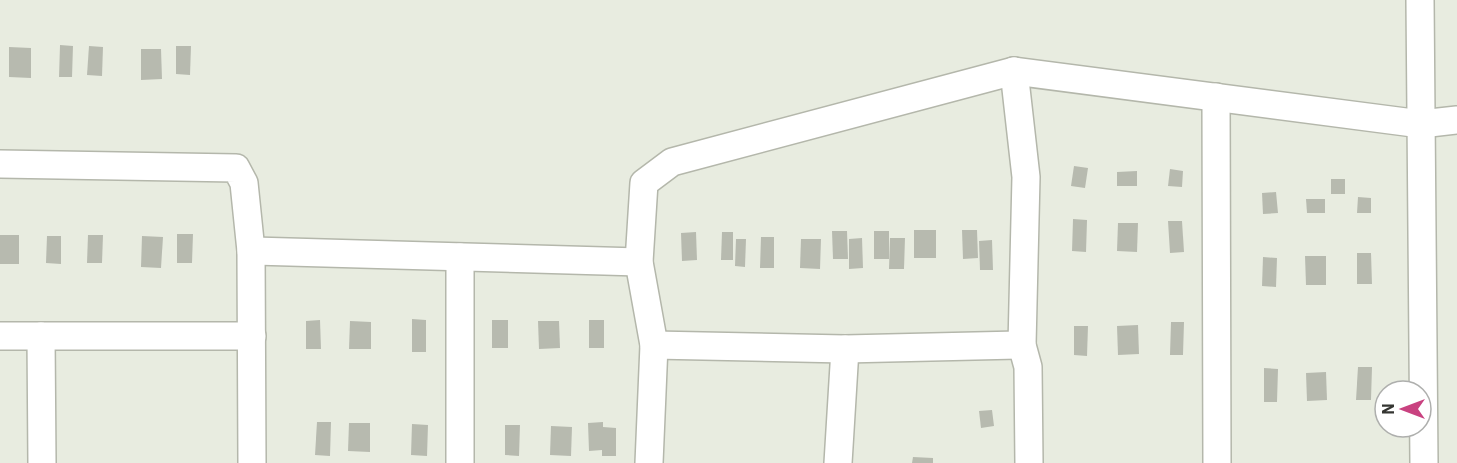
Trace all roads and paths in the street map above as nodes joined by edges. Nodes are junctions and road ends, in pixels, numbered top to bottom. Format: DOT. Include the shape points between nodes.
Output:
graph roads {
  1 [pos="1420,0"];
  2 [pos="1014,71"];
  3 [pos="1216,97"];
  4 [pos="1457,120"];
  5 [pos="1421,124"];
  6 [pos="0,164"];
  7 [pos="251,250"];
  8 [pos="460,257"];
  9 [pos="639,262"];
  10 [pos="0,336"];
  11 [pos="40,336"];
  12 [pos="252,336"];
  13 [pos="654,345"];
  14 [pos="1022,345"];
  15 [pos="845,349"];
  16 [pos="42,463"];
  17 [pos="252,463"];
  18 [pos="460,463"];
  19 [pos="649,463"];
  20 [pos="838,463"];
  21 [pos="1029,463"];
  22 [pos="1217,463"];
  23 [pos="1424,463"];
  1 -- 5 [label="street"];
  2 -- 3 [label="street"];
  2 -- 9 [label="street" via="672,162 644,183"];
  2 -- 14 [label="street" via="1026,177"];
  3 -- 5 [label="street"];
  3 -- 22 [label="street"];
  4 -- 5 [label="street"];
  5 -- 23 [label="street"];
  6 -- 7 [label="street" via="236,168 244,183"];
  7 -- 8 [label="street"];
  7 -- 12 [label="street"];
  8 -- 9 [label="street"];
  8 -- 18 [label="street"];
  9 -- 13 [label="street"];
  10 -- 11 [label="street"];
  11 -- 12 [label="street"];
  11 -- 16 [label="street"];
  12 -- 17 [label="street"];
  13 -- 15 [label="street"];
  13 -- 19 [label="street"];
  14 -- 15 [label="street"];
  14 -- 21 [label="street" via="1028,368"];
  15 -- 20 [label="street"];
}
